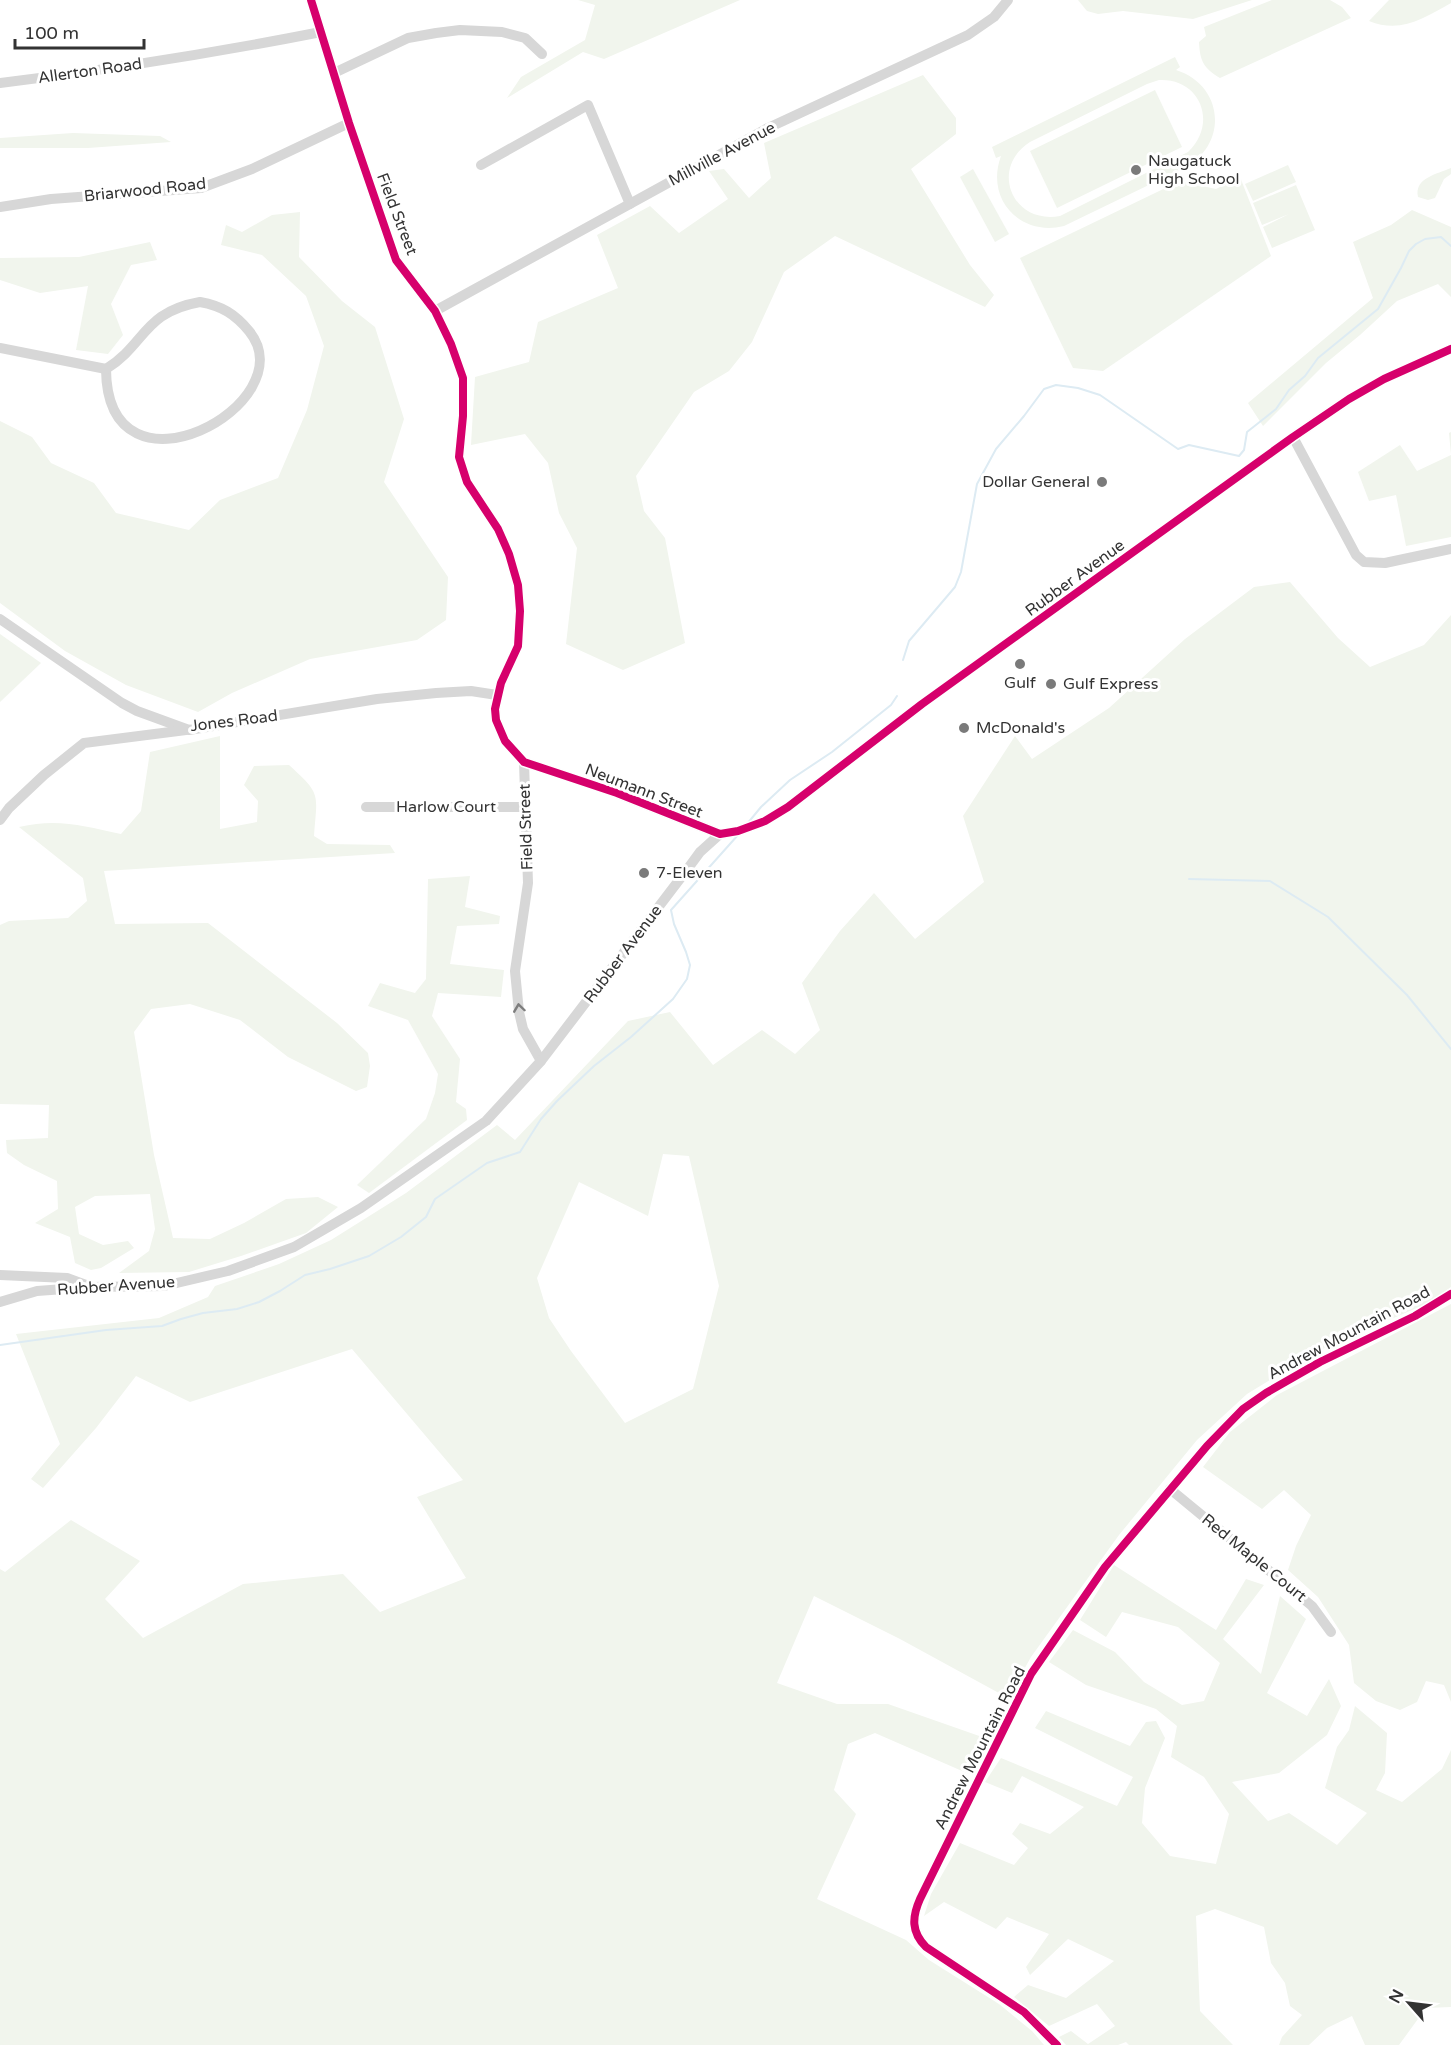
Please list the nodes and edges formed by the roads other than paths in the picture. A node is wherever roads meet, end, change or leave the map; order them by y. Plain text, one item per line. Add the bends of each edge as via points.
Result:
1 (311, 0) edge
2 (1008, 0) edge
3 (321, 32) junction
4 (542, 54) dead end
5 (334, 73) junction
6 (0, 83) edge
7 (349, 123) junction
8 (481, 165) dead end
9 (630, 204) junction
10 (0, 207) edge
11 (435, 311) junction
12 (0, 348) edge
13 (1451, 349) edge
14 (106, 369) junction
15 (1293, 437) junction
16 (1451, 549) edge
17 (0, 619) edge
18 (497, 695) junction
19 (189, 729) junction
20 (524, 762) junction
21 (366, 807) dead end
22 (526, 807) junction
23 (0, 820) edge
24 (723, 834) junction
25 (542, 1061) junction
26 (0, 1275) edge
27 (92, 1287) junction
28 (1451, 1294) edge
29 (0, 1302) edge
30 (1170, 1489) junction
31 (1331, 1632) dead end
32 (1057, 2045) edge

1 - 3 street, Field Street
2 - 9 street, Millville Avenue via 994,17 968,35 768,128
3 - 5 street, Field Street
3 - 6 street, Allerton Road via 225,51
4 - 5 street via 525,38 502,32 452,31 408,39
5 - 7 street, Field Street
7 - 10 street, Briarwood Road via 252,169 201,188 51,199
7 - 11 street, Field Street via 396,260
8 - 9 street via 588,105
9 - 11 street, Millville Avenue
11 - 18 street, Field Street via 463,378 459,457 467,482 498,529 518,585 518,646
12 - 14 street
13 - 15 street, Rubber Avenue via 1348,399
14 - 14 street via 150,324 182,305 215,305 230,312 255,338 258,349 257,378 234,411 192,434 172,440 137,434 122,423 106,389
15 - 16 street via 1356,555 1364,562 1385,563
15 - 24 street, Rubber Avenue via 922,704 788,807 751,826
17 - 19 street, Jones Road via 122,703
18 - 19 street, Jones Road via 471,690 377,699
18 - 20 street, Field Street via 495,709 500,730
19 - 23 street via 84,743 44,775
20 - 22 street, Field Street
20 - 24 street, Neumann Street
21 - 22 street, Harlow Court
25 -> 22 street, Field Street via 523,1029 515,971 528,883
24 - 25 street, Rubber Avenue via 694,859
25 - 27 street, Rubber Avenue via 486,1121 361,1208 294,1247 228,1271 164,1286
26 - 27 street via 67,1278
27 - 29 street, Rubber Avenue via 36,1291
28 - 30 street, Andrew Mountain Road via 1252,1401 1218,1433
30 - 31 street, Red Maple Court via 1312,1606
30 - 32 street, Andrew Mountain Road via 1105,1567 1031,1674 914,1917 917,1935 926,1947 1024,2012

